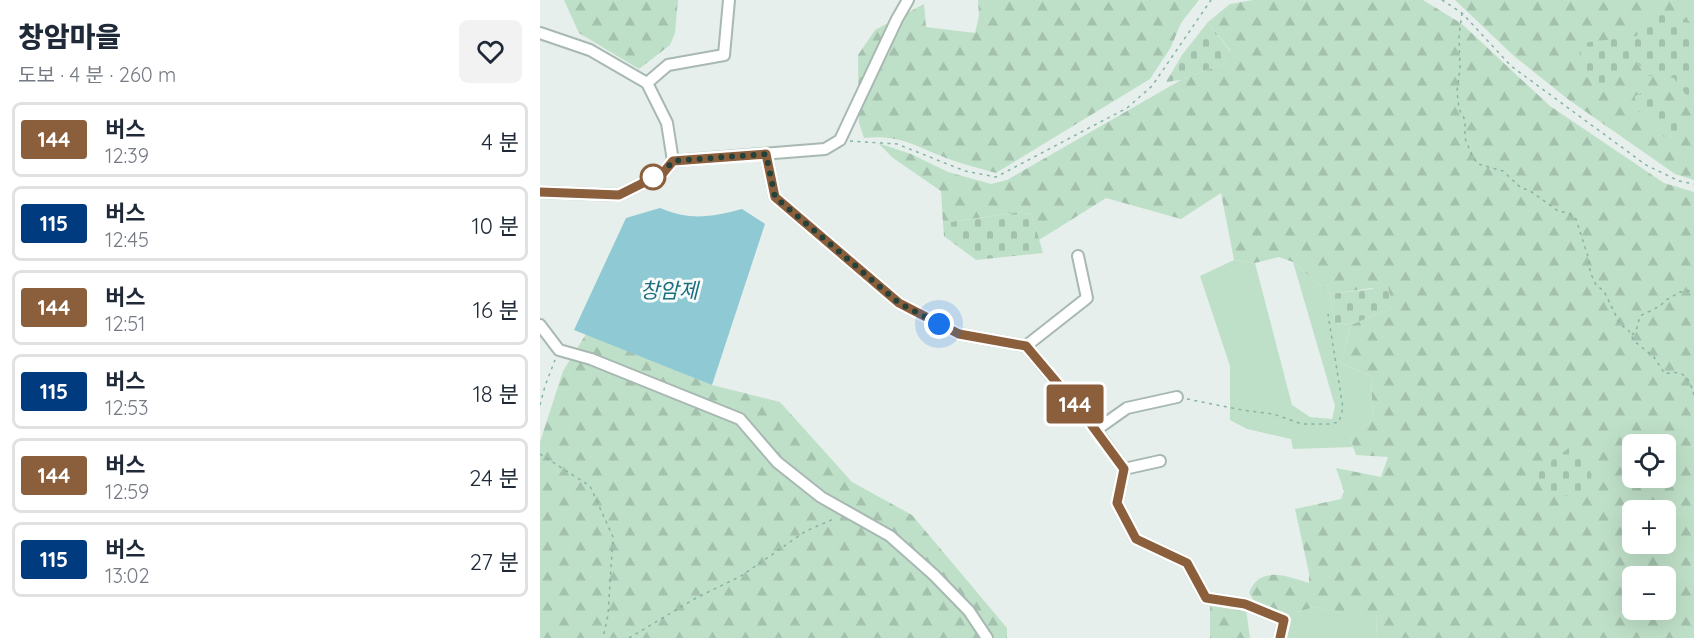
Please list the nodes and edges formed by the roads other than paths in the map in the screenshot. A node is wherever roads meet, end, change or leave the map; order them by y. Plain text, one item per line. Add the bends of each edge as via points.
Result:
1 (729, 0) edge
2 (908, 0) edge
3 (540, 33) edge
4 (647, 83) junction
5 (766, 154) junction
6 (673, 161) junction
7 (540, 192) edge
8 (1078, 256) dead end
9 (540, 326) edge
10 (1026, 346) junction
11 (1177, 397) road end
12 (1096, 430) junction
13 (1160, 460) dead end
14 (1124, 469) junction
15 (987, 638) edge
16 (1280, 638) edge

1 - 4 street via 724,54 668,65
2 - 5 street via 840,140 825,149
3 - 4 street via 590,50
4 - 6 street via 667,123
5 - 6 street
5 - 10 street via 775,197 899,303 959,334
6 - 7 street via 663,173 619,195
8 - 10 street via 1087,298
9 - 15 street via 559,350 740,419 777,462 821,497 890,536 934,575 969,611
10 - 12 street
11 - 12 street via 1127,408
12 - 14 street
13 - 14 street
14 - 16 street via 1117,503 1136,539 1187,563 1206,598 1245,604 1284,620

